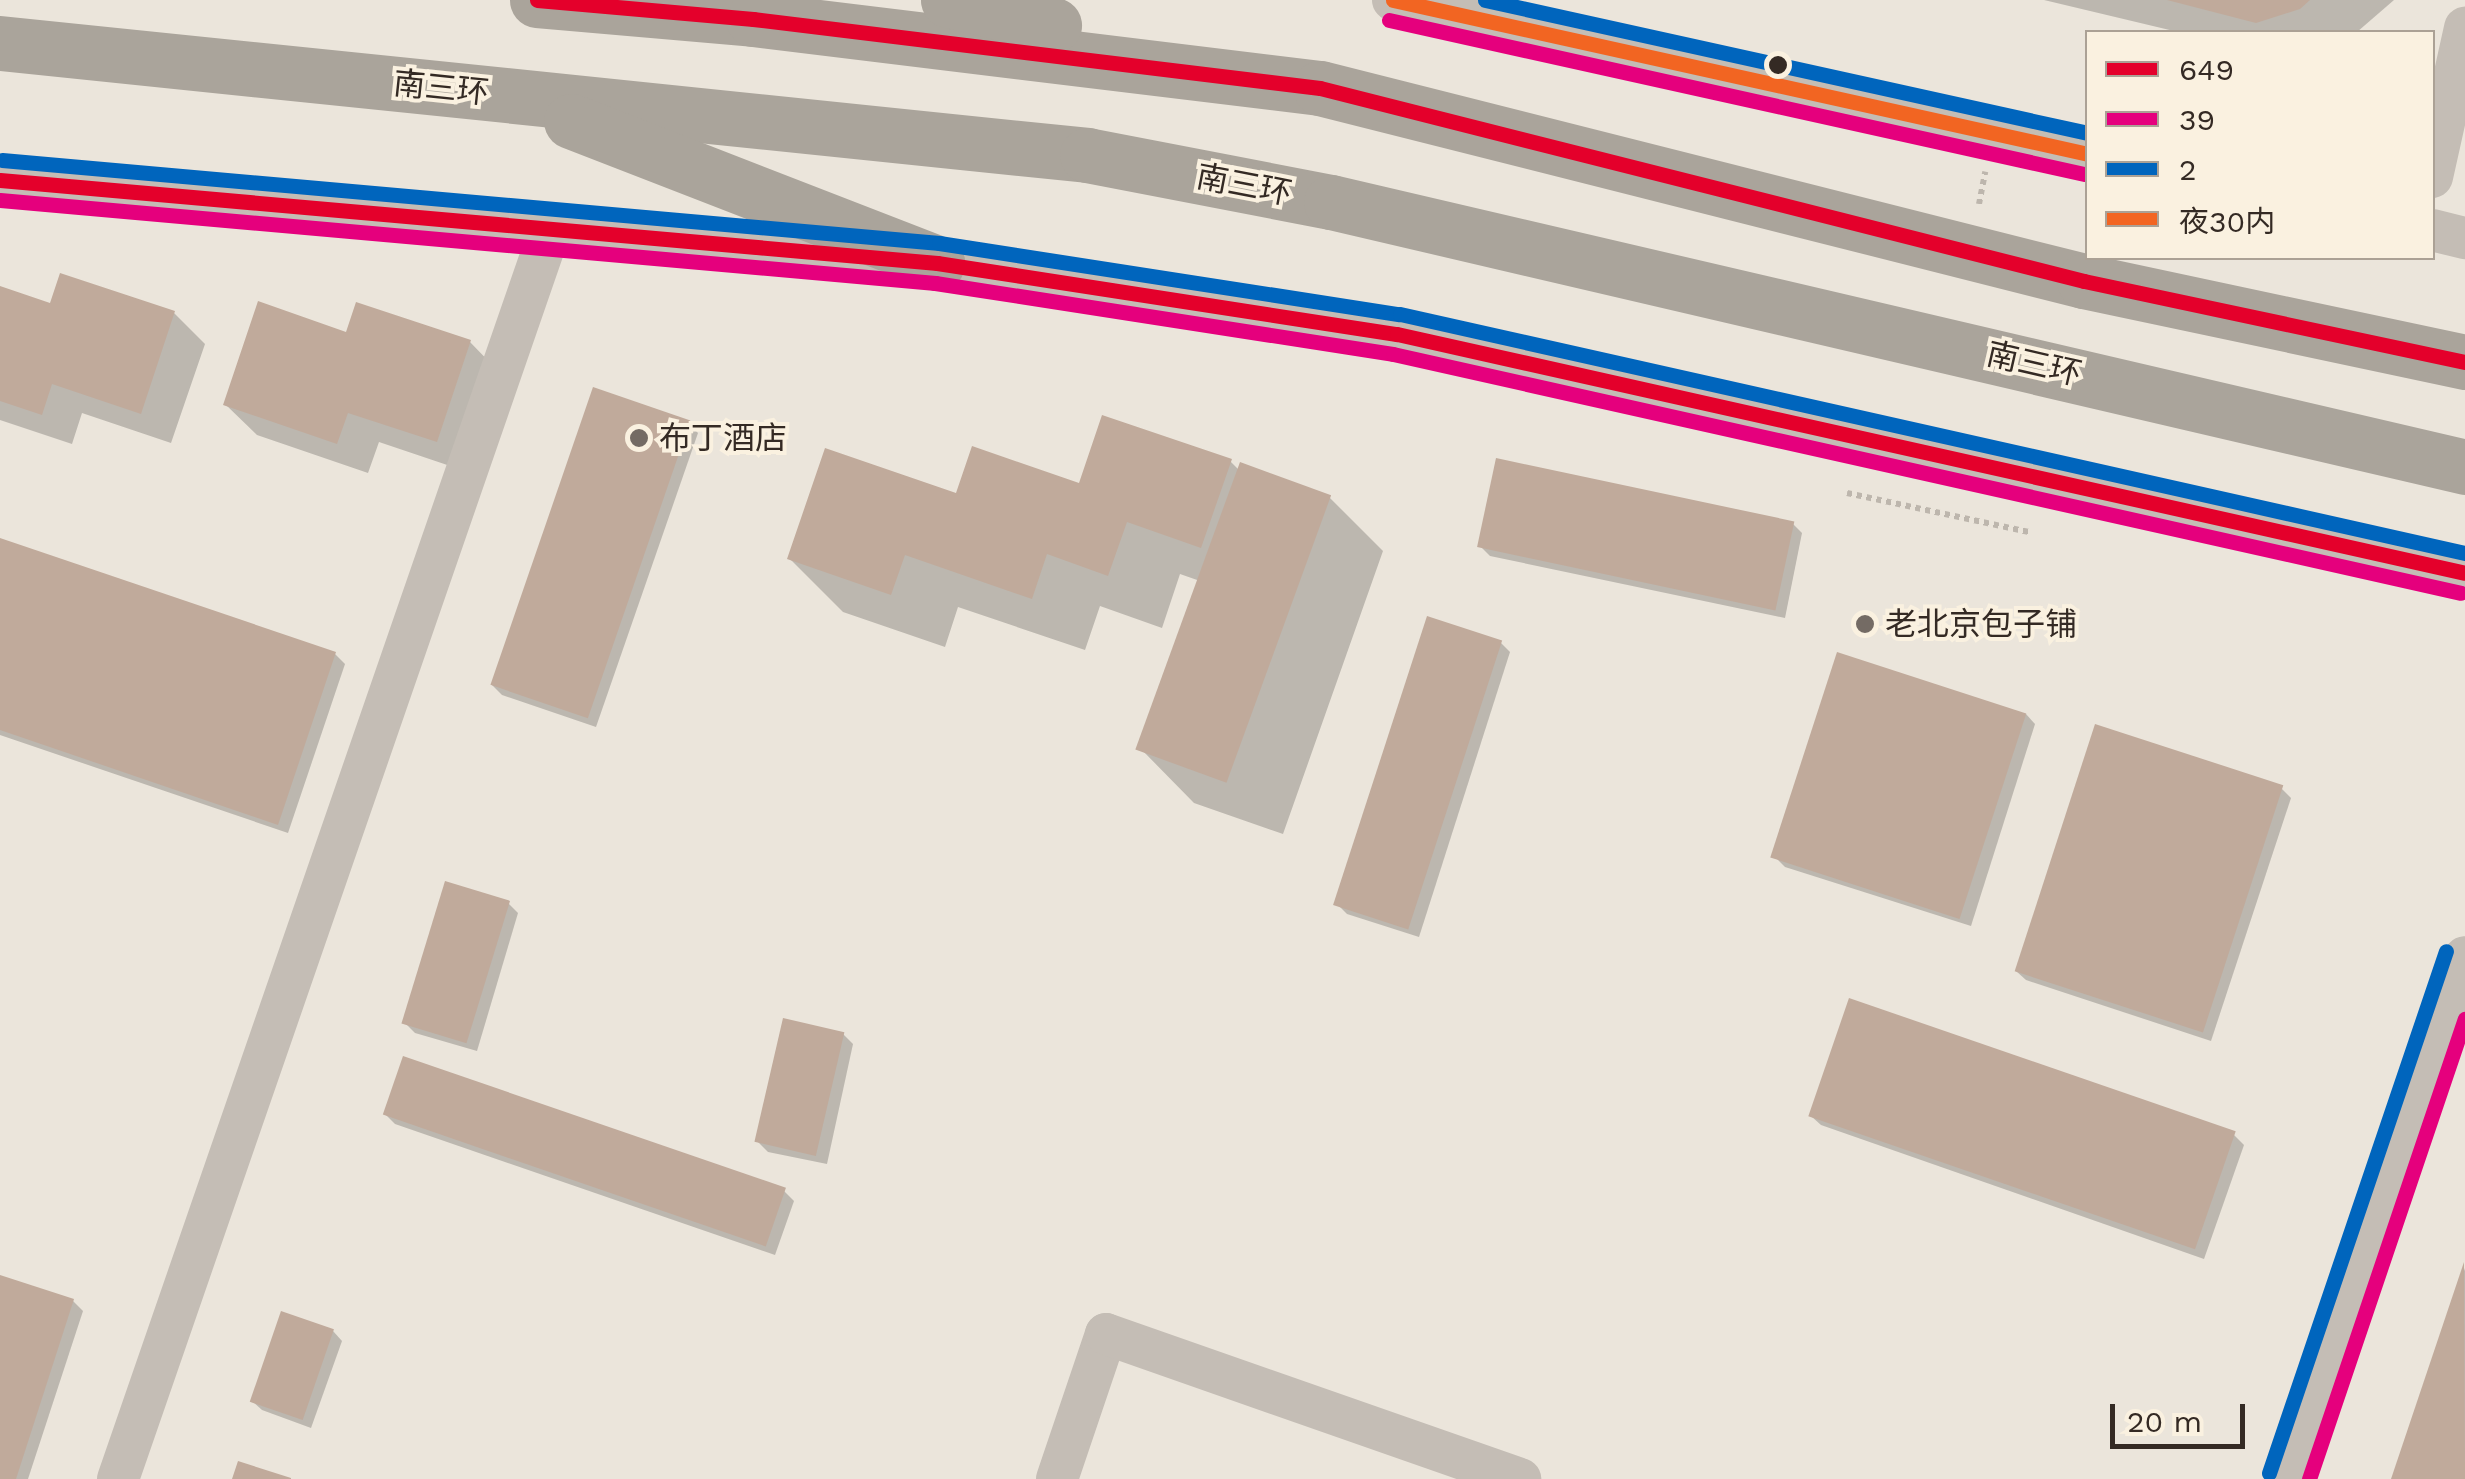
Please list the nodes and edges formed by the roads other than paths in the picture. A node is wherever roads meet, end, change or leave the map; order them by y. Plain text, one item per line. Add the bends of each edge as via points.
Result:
1 (537, 0) edge
2 (948, 0) edge
3 (1393, 0) edge
4 (2465, 28) edge
5 (0, 44) edge
6 (78, 49) junction
7 (0, 52) edge
8 (1320, 88) junction
9 (503, 94) junction
10 (2085, 153) edge
11 (2435, 164) edge
12 (0, 180) edge
13 (551, 228) junction
14 (2435, 231) edge
15 (2465, 238) edge
16 (937, 263) junction
17 (2465, 362) edge
18 (2465, 467) edge
19 (2465, 573) edge
20 (2465, 957) edge
21 (118, 1479) edge
22 (1057, 1479) edge
23 (1520, 1479) edge
24 (2288, 1479) edge

1 - 8 highway via 753,19
2 - 8 highway
3 - 10 street
4 - 11 street
5 - 6 highway, 南三环
6 - 7 street
6 - 9 highway, 南三环
8 - 17 highway via 2084,281
9 - 16 highway
9 - 18 highway, 南三环 via 1087,155 1331,202
12 - 13 street
13 - 16 street
13 - 21 street
14 - 15 street
16 - 19 street via 1397,334
20 - 24 street
22 - 23 street via 1106,1334

